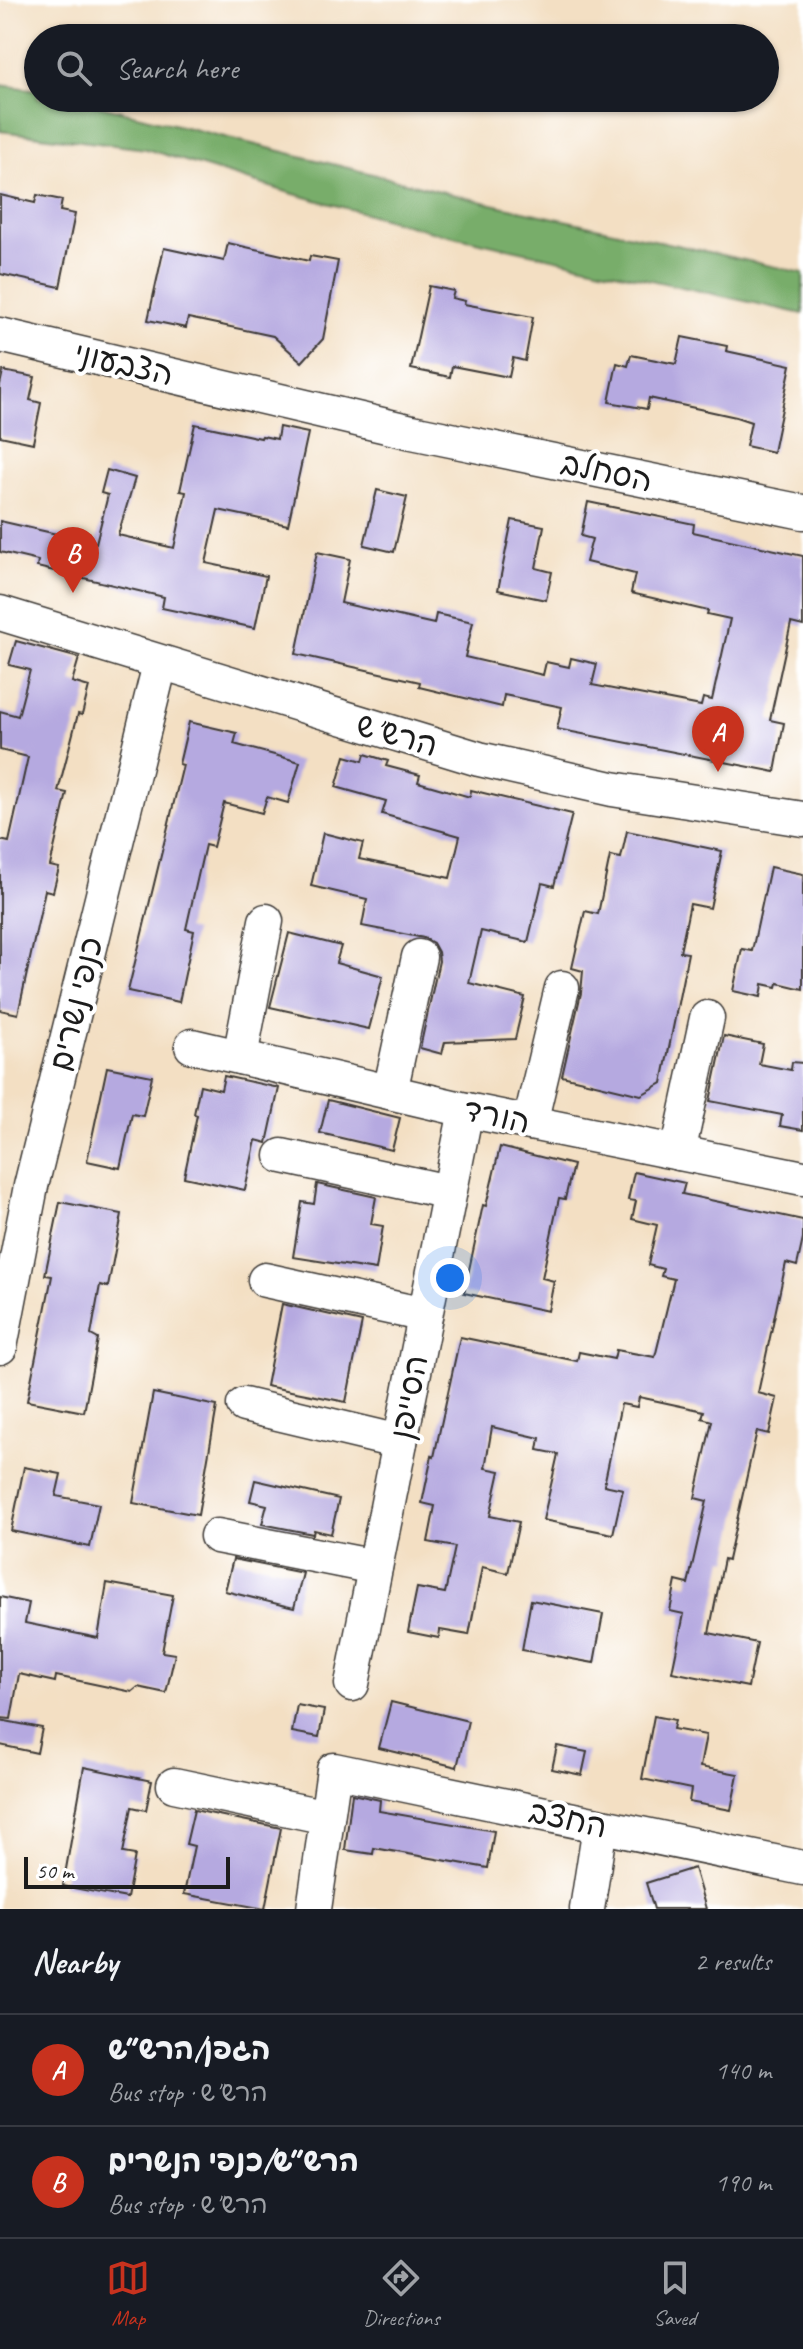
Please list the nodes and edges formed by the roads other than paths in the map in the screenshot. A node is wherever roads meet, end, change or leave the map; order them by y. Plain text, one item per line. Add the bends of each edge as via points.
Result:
1 (0, 335) edge
2 (412, 432) joint
3 (803, 512) edge
4 (0, 613) edge
5 (160, 664) junction
6 (803, 819) edge
7 (266, 921) dead end
8 (419, 957) dead end
9 (562, 988) dead end
10 (707, 1018) dead end
11 (192, 1046) dead end
12 (240, 1057) junction
13 (390, 1092) junction
14 (466, 1110) junction
15 (530, 1123) junction
16 (678, 1153) junction
17 (282, 1156) dead end
18 (803, 1178) edge
19 (449, 1192) junction
20 (265, 1280) dead end
21 (425, 1315) junction
22 (0, 1347) edge
23 (244, 1405) dead end
24 (400, 1442) junction
25 (217, 1536) dead end
26 (375, 1567) junction
27 (352, 1684) dead end
28 (174, 1785) dead end
29 (327, 1817) junction
30 (600, 1826) junction
31 (803, 1868) edge
32 (314, 1909) edge
33 (587, 1909) edge

1 - 2 street, הצבעוני
2 - 3 street, הסחלב
4 - 5 street, הרש''ש
5 - 6 street, הרש''ש via 524,770
5 - 22 street, כנפי נשרים via 31,1186
7 - 12 street
8 - 13 street
9 - 15 street
10 - 16 street
11 - 12 street, הורד
12 - 13 street, הורד
13 - 14 street, הורד
14 - 15 street, הורד
14 - 19 street, הסייפן
15 - 16 street, הורד
16 - 18 street, הורד
17 - 19 street
19 - 21 street, הסייפן
20 - 21 street
21 - 24 street, הסייפן
23 - 24 street
24 - 26 street, הסייפן
25 - 26 street
26 - 27 street, הסייפן
28 - 29 street
29 - 30 street, החצב via 334,1770
29 - 32 street
30 - 31 street, החצב
30 - 33 street

